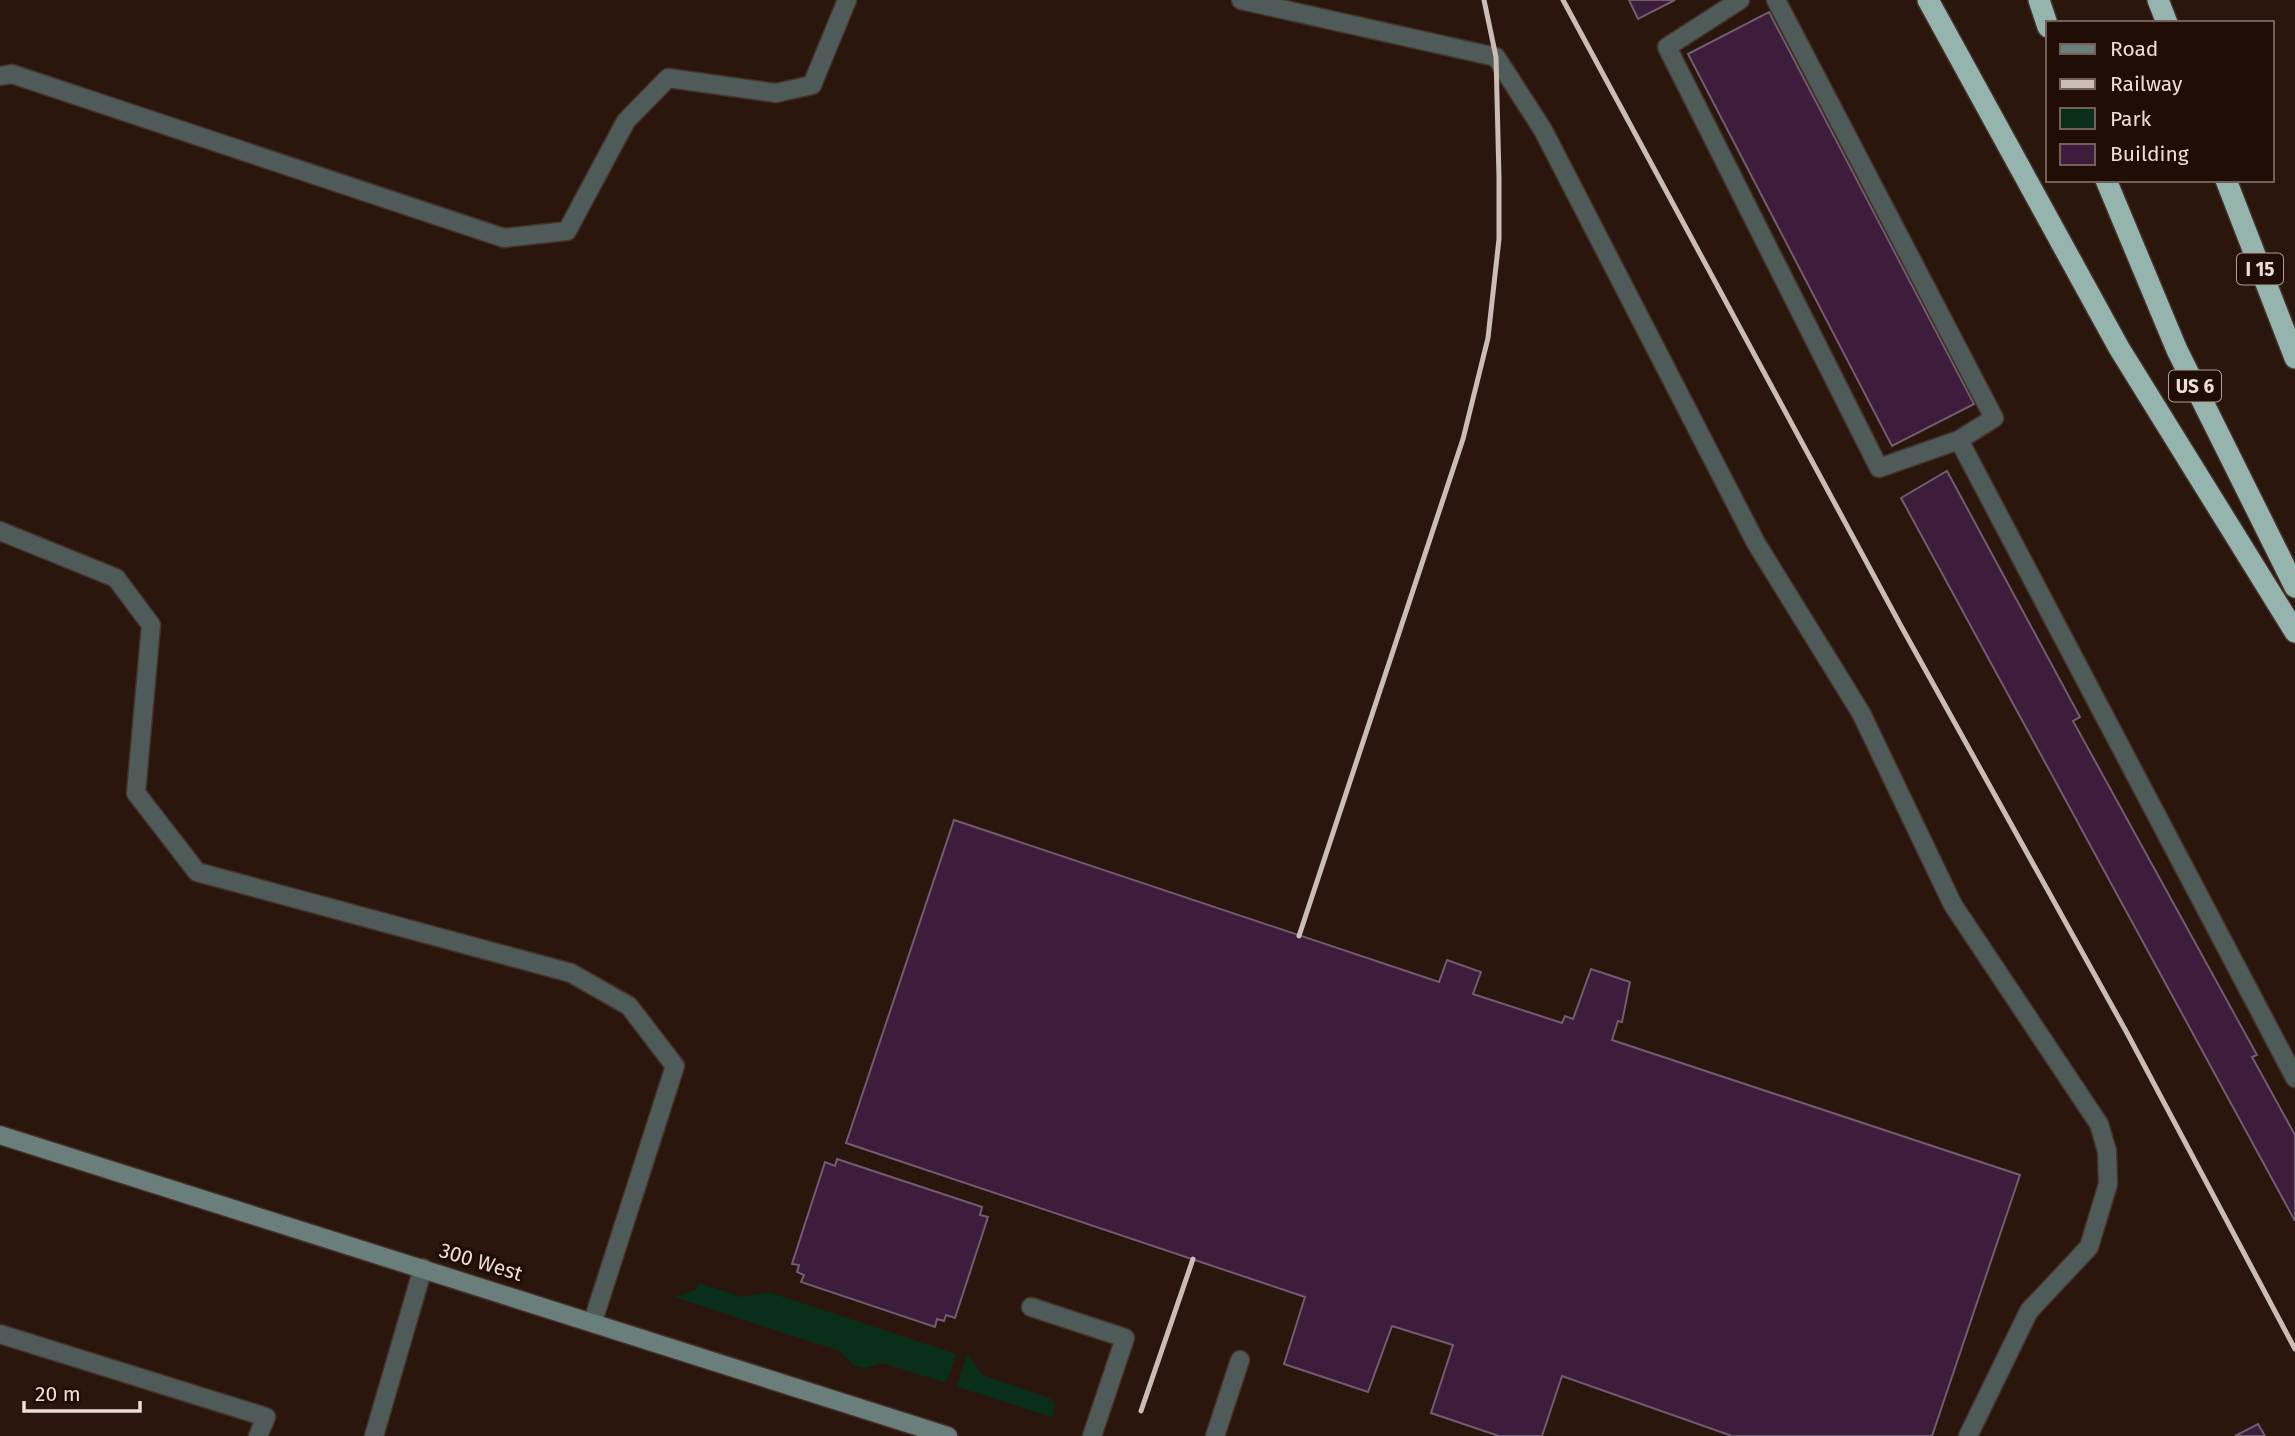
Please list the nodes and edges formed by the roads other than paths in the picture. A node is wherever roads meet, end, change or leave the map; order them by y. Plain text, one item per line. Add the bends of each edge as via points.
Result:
1 (847, 0) edge
2 (1241, 0) edge
3 (1740, 0) edge
4 (1776, 0) edge
5 (1928, 0) edge
6 (2039, 0) edge
7 (2158, 0) edge
8 (2046, 21) edge
9 (2166, 21) edge
10 (0, 76) edge
11 (2107, 182) edge
12 (2227, 182) edge
13 (2295, 358) edge
14 (1959, 440) junction
15 (0, 531) edge
16 (2295, 587) edge
17 (2295, 632) edge
18 (2295, 1078) edge
19 (0, 1135) edge
20 (423, 1268) junction
21 (1031, 1307) dead end
22 (593, 1321) junction
23 (0, 1334) edge
24 (1240, 1360) dead end
25 (258, 1436) edge
26 (374, 1436) edge
27 (948, 1436) edge
28 (1092, 1436) edge
29 (1215, 1436) edge
30 (1968, 1436) edge

1 - 10 lane via 813,85 776,93 668,78 626,121 567,232 504,238 12,74
2 - 30 lane via 1496,57 1543,130 1756,543 1861,713 1953,905 2099,1124 2107,1151 2108,1184 2089,1247 2029,1311
3 - 14 lane via 1667,47 1879,468
4 - 14 lane via 1994,418
5 - 17 highway via 2119,348
6 - 8 highway
7 - 9 highway
11 - 16 highway, US 6 via 2176,350
12 - 13 highway, I 15
14 - 18 lane
15 - 22 lane via 116,578 151,625 136,793 197,872 571,973 629,1006 675,1066
19 - 20 street, 300 West
20 - 22 street, 300 West
20 - 26 lane
21 - 28 lane via 1125,1338
22 - 27 street, 300 West
23 - 25 lane via 265,1417
24 - 29 lane

